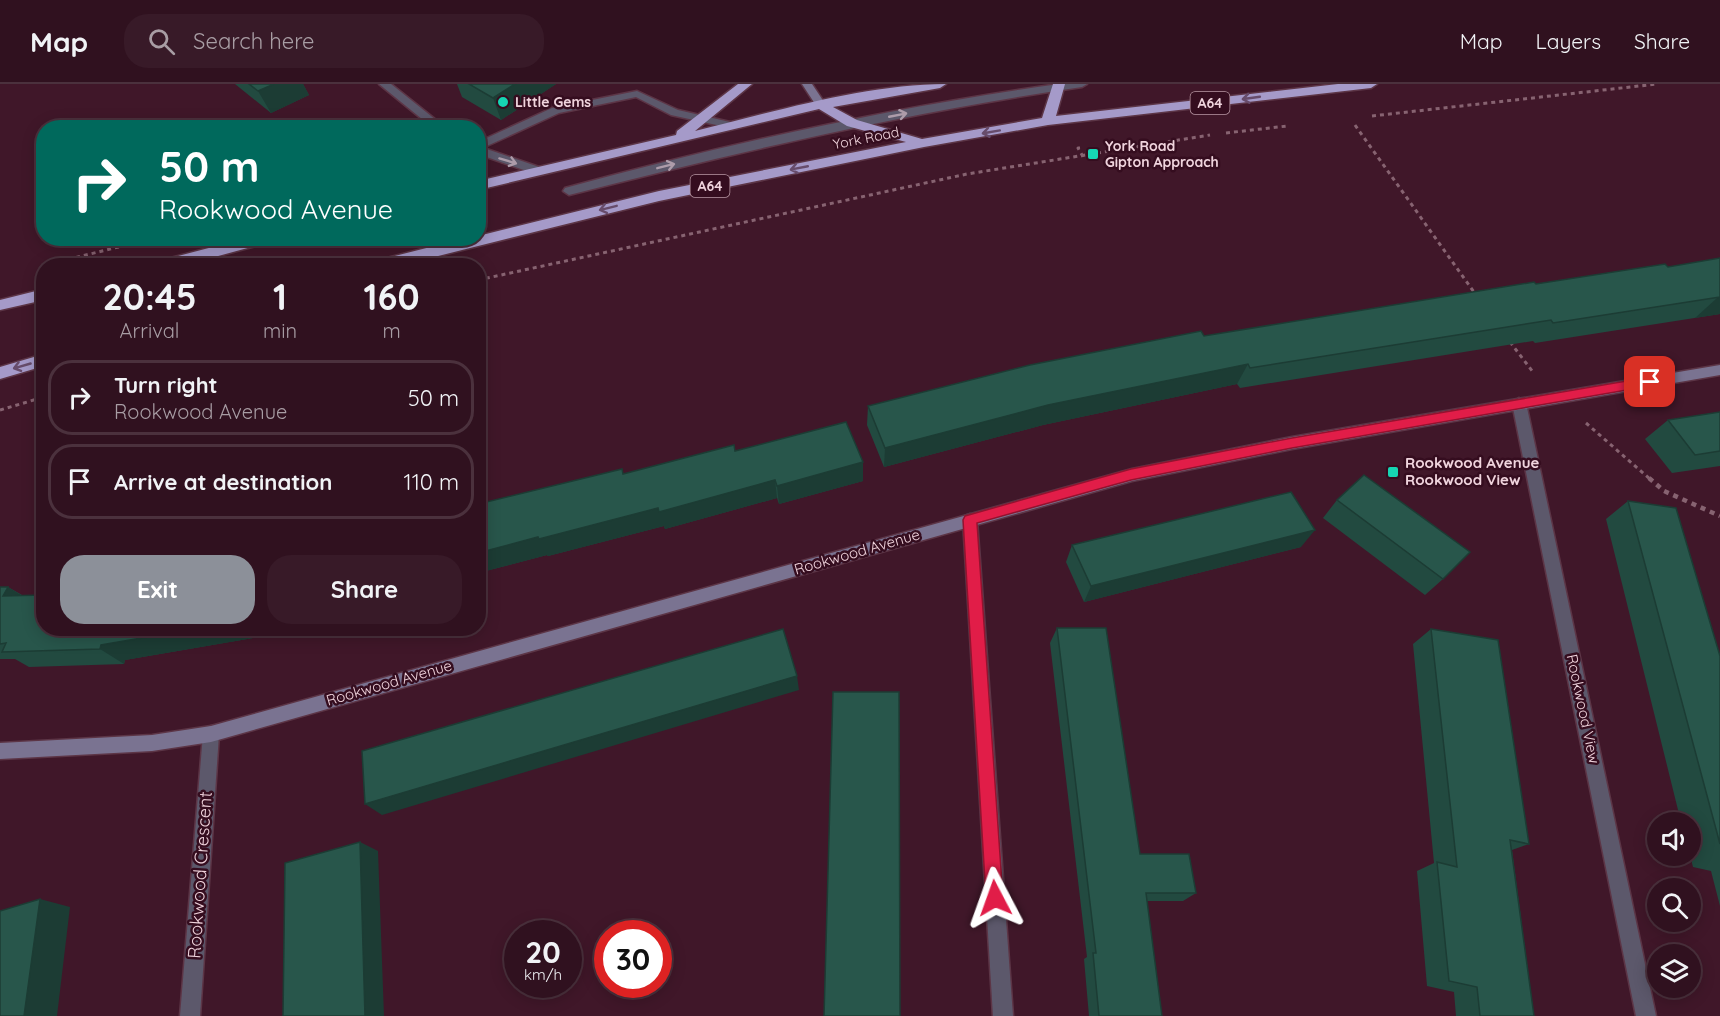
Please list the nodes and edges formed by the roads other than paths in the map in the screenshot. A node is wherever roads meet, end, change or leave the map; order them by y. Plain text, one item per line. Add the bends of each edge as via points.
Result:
1 (384, 84) edge
2 (746, 84) edge
3 (807, 84) edge
4 (940, 84) edge
5 (1082, 84) edge
6 (1371, 84) edge
7 (1059, 86) edge
8 (821, 105) junction
9 (431, 120) edge
10 (700, 120) junction
11 (1048, 122) junction
12 (852, 123) junction
13 (730, 125) junction
14 (675, 139) junction
15 (924, 143) junction
16 (486, 144) edge
17 (486, 152) edge
18 (538, 171) junction
19 (486, 184) edge
20 (569, 191) dead end
21 (486, 239) edge
22 (238, 246) edge
23 (456, 246) edge
24 (190, 258) edge
25 (407, 258) edge
26 (36, 296) edge
27 (0, 305) edge
28 (36, 362) edge
29 (1720, 370) edge
30 (0, 373) edge
31 (1519, 403) junction
32 (970, 520) junction
33 (211, 734) junction
34 (0, 751) edge
35 (190, 1016) edge
36 (1002, 1016) edge
37 (1646, 1016) edge

1 - 9 street
2 - 10 highway
3 - 8 street
4 - 8 highway
5 - 7 street
6 -> 11 highway, York Road / A64
7 - 11 highway
12 -> 7 street
8 - 12 highway
8 - 13 highway
10 - 13 street
10 - 14 highway
10 - 16 street via 637,94 556,110
11 -> 15 highway, York Road / A64
12 - 15 highway
20 -> 12 street
13 - 14 highway
14 - 18 highway
15 -> 21 highway, York Road / A64 via 659,196
17 -> 18 street
18 - 19 highway
22 - 24 highway
23 -> 25 highway, York Road / A64
26 - 27 highway
28 -> 30 highway
29 - 31 street, Rookwood Avenue
31 - 32 street, Rookwood Avenue via 1131,475
31 - 37 street, Rookwood View
32 - 33 street, Rookwood Avenue
32 - 36 street
33 - 34 street, Rookwood Avenue via 152,743
33 - 35 street, Rookwood Crescent

